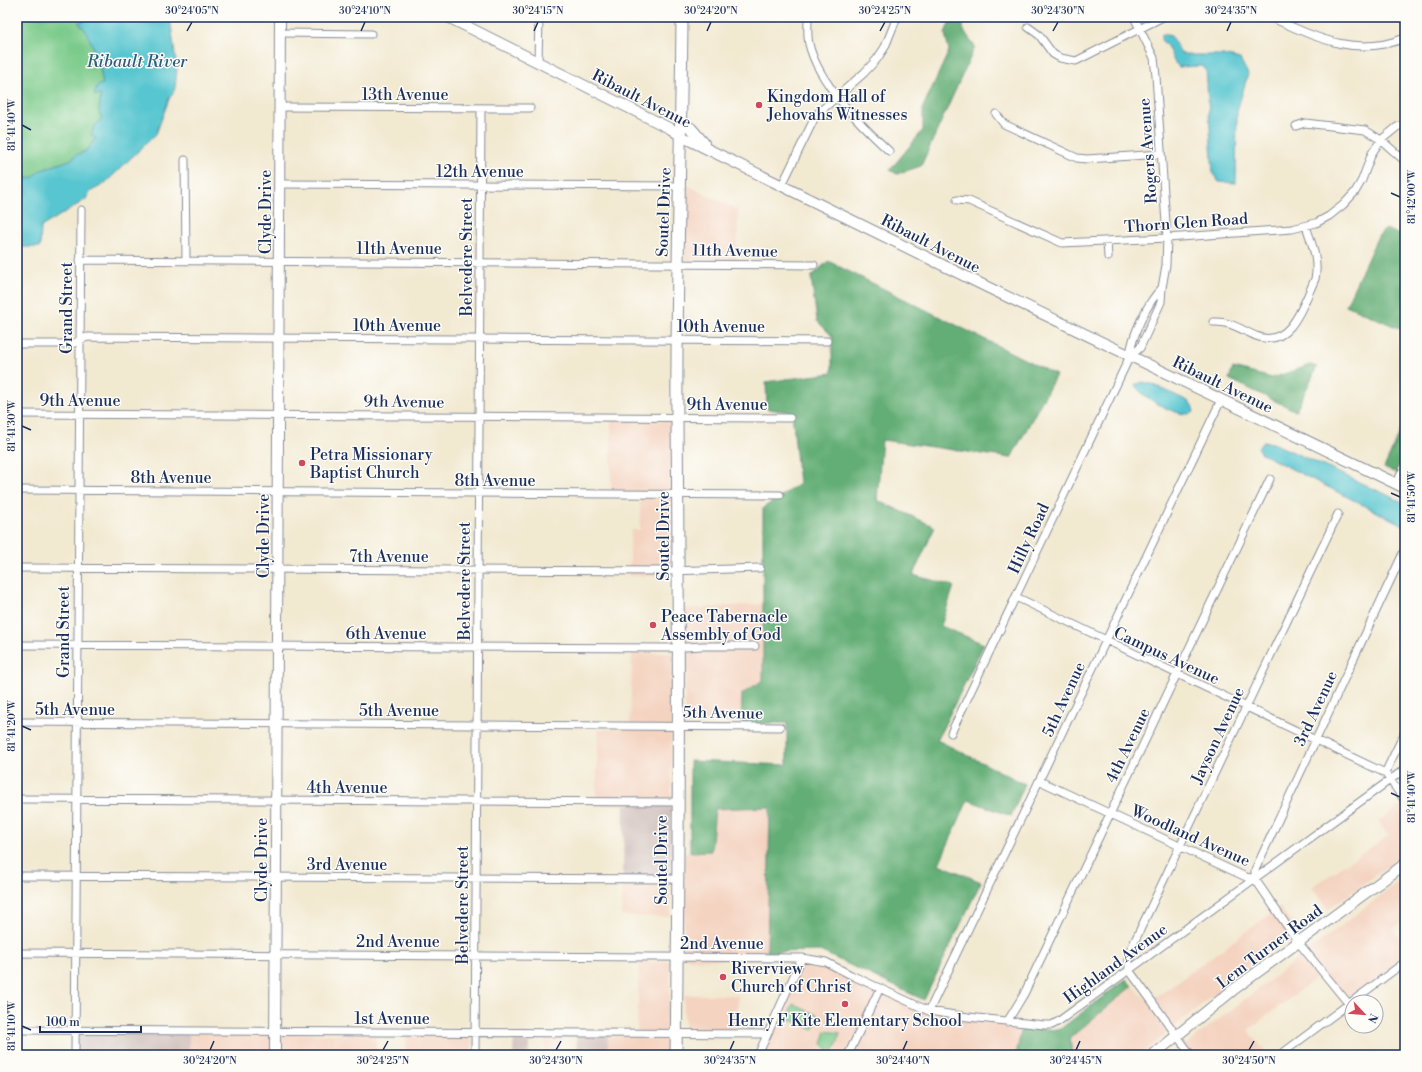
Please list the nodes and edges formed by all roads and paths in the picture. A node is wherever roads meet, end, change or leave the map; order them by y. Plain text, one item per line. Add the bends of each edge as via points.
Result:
1 (280, 17) edge
2 (448, 17) edge
3 (539, 17) edge
4 (682, 17) edge
5 (808, 17) edge
6 (897, 17) edge
7 (1134, 17) edge
8 (1163, 17) edge
9 (1270, 17) edge
10 (1028, 28) dead end
11 (1140, 28) junction
12 (280, 33) junction
13 (370, 34) dead end
14 (1405, 38) edge
15 (538, 62) junction
16 (838, 95) junction
17 (280, 108) junction
18 (481, 108) junction
19 (530, 108) dead end
20 (996, 114) dead end
21 (681, 123) junction
22 (1405, 124) edge
23 (1296, 126) dead end
24 (681, 136) junction
25 (1381, 140) junction
26 (708, 148) junction
27 (889, 151) dead end
28 (1162, 154) junction
29 (185, 160) dead end
30 (1405, 161) edge
31 (280, 184) junction
32 (480, 185) junction
33 (782, 185) junction
34 (681, 186) junction
35 (957, 200) dead end
36 (81, 210) dead end
37 (1306, 226) junction
38 (1167, 238) junction
39 (1107, 241) junction
40 (1108, 257) dead end
41 (80, 260) junction
42 (186, 260) junction
43 (280, 261) junction
44 (480, 262) junction
45 (678, 263) junction
46 (814, 265) dead end
47 (1213, 322) dead end
48 (279, 338) junction
49 (479, 340) junction
50 (678, 340) junction
51 (827, 340) dead end
52 (79, 341) junction
53 (17, 344) edge
54 (1130, 356) junction
55 (1221, 400) junction
56 (17, 414) edge
57 (79, 414) junction
58 (279, 414) junction
59 (479, 416) junction
60 (677, 418) junction
61 (790, 418) dead end
62 (1405, 466) edge
63 (1270, 479) dead end
64 (1401, 486) edge
65 (17, 490) edge
66 (78, 491) junction
67 (279, 492) junction
68 (478, 494) junction
69 (679, 494) junction
70 (780, 495) dead end
71 (1338, 514) dead end
72 (1405, 550) edge
73 (17, 568) edge
74 (78, 568) junction
75 (760, 568) dead end
76 (278, 569) junction
77 (478, 570) junction
78 (679, 570) junction
79 (1016, 598) junction
80 (1106, 641) junction
81 (17, 645) edge
82 (77, 645) junction
83 (278, 646) junction
84 (755, 646) dead end
85 (478, 647) junction
86 (678, 648) junction
87 (1176, 675) junction
88 (1246, 707) junction
89 (17, 722) edge
90 (77, 723) junction
91 (278, 724) junction
92 (477, 725) junction
93 (678, 726) junction
94 (780, 727) dead end
95 (1405, 732) edge
96 (951, 733) dead end
97 (1316, 741) junction
98 (1405, 769) edge
99 (1385, 773) junction
100 (1040, 780) junction
101 (1390, 780) junction
102 (17, 799) edge
103 (76, 799) junction
104 (277, 800) junction
105 (477, 801) junction
106 (1405, 801) edge
107 (678, 802) junction
108 (1109, 814) junction
109 (1180, 845) junction
110 (1405, 864) edge
111 (17, 876) edge
112 (76, 876) junction
113 (276, 877) junction
114 (477, 878) junction
115 (677, 879) junction
116 (1255, 879) junction
117 (1298, 942) junction
118 (17, 953) edge
119 (76, 953) junction
120 (276, 954) junction
121 (476, 955) junction
122 (677, 957) junction
123 (802, 958) junction
124 (1405, 962) edge
125 (1129, 970) junction
126 (880, 988) junction
127 (1361, 994) edge
128 (1344, 998) edge
129 (1344, 1006) edge
130 (929, 1011) junction
131 (1007, 1022) junction
132 (17, 1030) edge
133 (75, 1030) junction
134 (275, 1032) junction
135 (476, 1032) junction
136 (676, 1033) junction
137 (767, 1034) junction
138 (1177, 1036) junction
139 (75, 1055) edge
140 (275, 1055) edge
141 (475, 1055) edge
142 (676, 1055) edge
143 (758, 1055) edge
144 (848, 1055) edge
145 (1153, 1055) edge
146 (1191, 1055) edge
147 (1280, 1055) edge

1 - 12 street, Clyde Drive
2 - 15 street, Ribault Avenue
3 - 15 street
4 - 21 main road, Soutel Drive
5 - 16 street via 812,54 817,66
6 - 16 street via 885,47 877,59
7 - 11 street, Rogers Avenue
8 - 11 street
9 - 14 street via 1337,44 1378,45
10 - 11 street via 1039,35 1053,54 1068,61 1084,58
11 - 28 street, Rogers Avenue via 1155,64
12 - 13 street
12 - 17 street, Clyde Drive
15 - 24 street, Ribault Avenue
16 - 27 street
16 - 33 street via 816,115
17 - 18 street, 13th Avenue
17 - 31 street, Clyde Drive
18 - 19 street, 13th Avenue
18 - 32 street, Belvedere Street
20 - 28 street via 1004,124 1077,158
21 - 24 main road, Soutel Drive
21 - 26 street via 691,128
22 - 25 street, Thorn Glen Road
23 - 25 street via 1305,123 1358,128
24 - 26 street, Ribault Avenue
24 - 34 main road, Soutel Drive
25 - 30 street
25 - 37 street, Thorn Glen Road via 1372,153 1355,192 1329,216
26 - 33 street, Ribault Avenue
28 - 38 street, Rogers Avenue
29 - 42 street
31 - 32 street, 12th Avenue
31 - 43 street, Clyde Drive
32 - 34 street, 12th Avenue
32 - 44 street, Belvedere Street
33 - 54 street, Ribault Avenue
34 - 45 main road, Soutel Drive
35 - 39 street, Thorn Glen Road via 969,201 1062,243
36 - 41 street, Grand Street
37 - 38 street, Thorn Glen Road
37 - 47 street via 1317,270 1290,329 1273,338 1265,338 1225,322
38 - 39 street, Thorn Glen Road
38 - 54 street, Rogers Avenue via 1162,302 1140,348
39 - 40 street
41 - 42 street, 11th Avenue
41 - 52 street, Grand Street
42 - 43 street, 11th Avenue
43 - 44 street, 11th Avenue
43 - 48 street, Clyde Drive
44 - 45 street, 11th Avenue
44 - 49 street, Belvedere Street
45 - 46 street, 11th Avenue
45 - 50 main road, Soutel Drive
48 - 49 street, 10th Avenue
48 - 52 street, 10th Avenue via 87,337
48 - 58 street, Clyde Drive
49 - 50 street, 10th Avenue
49 - 59 street, Belvedere Street
50 - 51 street, 10th Avenue
50 - 60 main road, Soutel Drive
52 - 53 street, 10th Avenue via 72,344
52 - 57 street, Grand Street
54 - 55 street, Ribault Avenue
54 - 79 street, Hilly Road
55 - 64 street, Ribault Avenue
55 - 80 street, 5th Avenue
56 - 57 street, 9th Avenue
57 - 58 street, 9th Avenue
57 - 66 street, Grand Street
58 - 59 street, 9th Avenue
58 - 67 street, Clyde Drive
59 - 60 street, 9th Avenue
59 - 68 street, Belvedere Street
60 - 61 street, 9th Avenue
60 - 69 main road, Soutel Drive
62 - 64 street
63 - 87 street, 4th Avenue
65 - 66 street, 8th Avenue
66 - 67 street, 8th Avenue
66 - 74 street, Grand Street
67 - 68 street, 8th Avenue
67 - 76 street, Clyde Drive
68 - 69 street, 8th Avenue
68 - 77 street, Belvedere Street
69 - 70 street, 8th Avenue
69 - 78 main road, Soutel Drive
71 - 88 street, Jayson Avenue
72 - 97 street, 3rd Avenue
73 - 74 street, 7th Avenue
74 - 76 street, 7th Avenue
74 - 82 street, Grand Street
75 - 78 street, 7th Avenue
76 - 77 street, 7th Avenue
76 - 83 street, Clyde Drive
77 - 78 street, 7th Avenue
77 - 85 street, Belvedere Street
78 - 86 main road, Soutel Drive
79 - 80 street, Campus Avenue
79 - 96 street, Hilly Road
80 - 87 street, Campus Avenue
80 - 100 street, 5th Avenue
81 - 82 street, 6th Avenue
82 - 83 street, 6th Avenue
82 - 90 street, Grand Street
83 - 85 street, 6th Avenue
83 - 91 street, Clyde Drive
84 - 86 street, 6th Avenue
85 - 86 street, 6th Avenue
85 - 92 street, Belvedere Street
86 - 93 main road, Soutel Drive
87 - 88 street, Campus Avenue
87 - 108 street, 4th Avenue
88 - 97 street, Campus Avenue
88 - 109 street, Jayson Avenue
89 - 90 street, 5th Avenue
90 - 91 street, 5th Avenue
90 - 103 street, Grand Street
91 - 92 street, 5th Avenue
91 - 104 street, Clyde Drive
92 - 93 street, 5th Avenue
92 - 105 street, Belvedere Street
93 - 94 street, 5th Avenue
93 - 107 main road, Soutel Drive
95 - 99 street
97 - 99 street, Campus Avenue
97 - 116 street, 3rd Avenue via 1255,870
98 - 101 street, Highland Avenue
99 - 101 street, Campus Avenue
100 - 108 street, Woodland Avenue
100 - 130 street, 5th Avenue
101 - 106 street, Campus Avenue
101 - 116 street, Highland Avenue
102 - 103 street, 4th Avenue
103 - 104 street, 4th Avenue
103 - 112 street, Grand Street
104 - 105 street, 4th Avenue
104 - 113 street, Clyde Drive
105 - 107 street, 4th Avenue
105 - 114 street, Belvedere Street
107 - 115 main road, Soutel Drive
108 - 109 street, Woodland Avenue
108 - 131 street, 4th Avenue via 1024,994
109 - 116 street, Woodland Avenue
109 - 125 street, Jayson Avenue via 1129,954
110 - 117 street, Lem Turner Road
111 - 112 street, 3rd Avenue
112 - 113 street, 3rd Avenue
112 - 119 street, Grand Street
113 - 114 street, 3rd Avenue
113 - 120 street, Clyde Drive
114 - 115 street, 3rd Avenue
114 - 121 street, Belvedere Street
115 - 122 main road, Soutel Drive
116 - 117 street, Woodland Avenue
116 - 125 street, Highland Avenue
117 - 128 street, Woodland Avenue
117 - 138 street, Lem Turner Road
118 - 119 street, 2nd Avenue
119 - 120 street, 2nd Avenue
119 - 133 street, Grand Street
120 - 121 street, 2nd Avenue
120 - 134 street, Clyde Drive
121 - 122 street, 2nd Avenue
121 - 135 street, Belvedere Street
122 - 123 street, 2nd Avenue
122 - 136 main road, Soutel Drive
123 - 126 street, Highland Avenue via 826,962
123 - 137 street
124 - 127 street
125 - 131 street, Highland Avenue via 1052,1025
125 - 138 street
126 - 130 street, Highland Avenue
126 - 144 street
129 - 147 street
130 - 131 street, Highland Avenue
132 - 133 street, 1st Avenue
133 - 134 street, 1st Avenue
133 - 139 street, Grand Street
134 - 135 street, 1st Avenue
134 - 140 street, Clyde Drive
135 - 136 street, 1st Avenue
135 - 141 street, Belvedere Street
136 - 137 street, 1st Avenue
136 - 142 main road, Soutel Drive
137 - 143 street
138 - 145 street, Lem Turner Road
138 - 146 street

